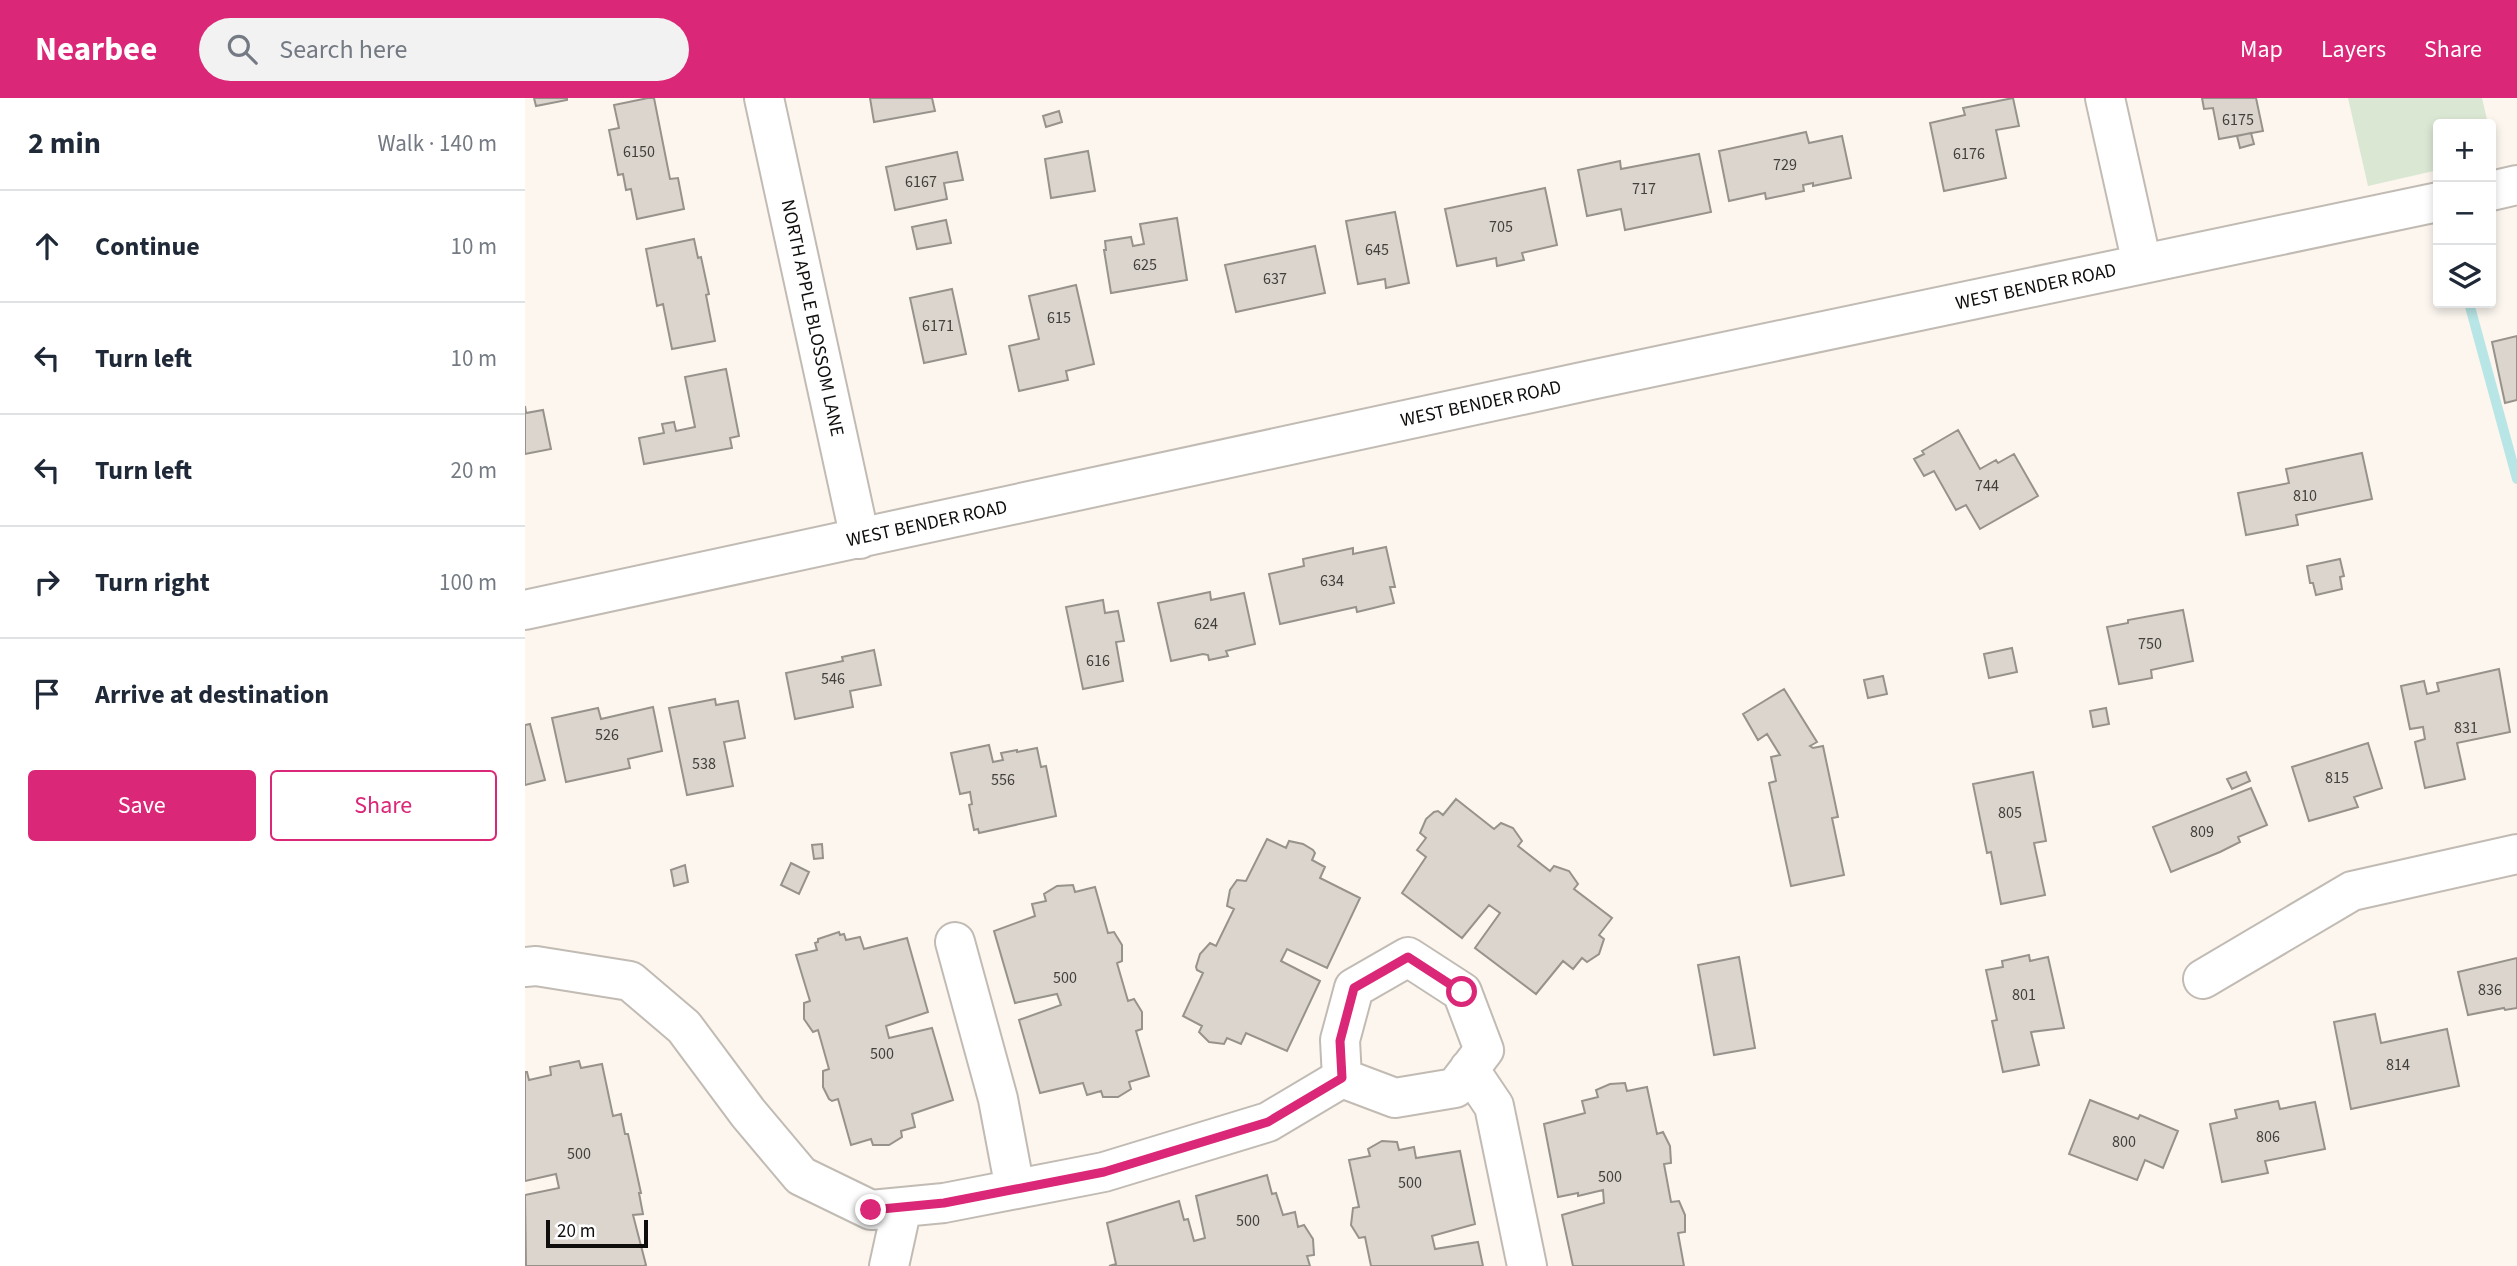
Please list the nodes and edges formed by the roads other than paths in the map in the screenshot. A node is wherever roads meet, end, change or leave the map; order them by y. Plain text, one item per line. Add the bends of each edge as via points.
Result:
1 (765, 98) edge
2 (2105, 98) edge
3 (2517, 185) edge
4 (2496, 190) edge
5 (2433, 203) edge
6 (2142, 264) junction
7 (860, 538) junction
8 (525, 610) edge
9 (2517, 854) edge
10 (955, 942) dead end
11 (525, 967) edge
12 (2203, 979) dead end
13 (1469, 1069) junction
14 (1342, 1078) junction
15 (1015, 1189) junction
16 (902, 1207) junction
17 (889, 1266) edge
18 (1527, 1266) edge

1 - 7 street, NORTH APPLE BLOSSOM LANE
2 - 6 street
3 - 4 street
5 - 6 street, WEST BENDER ROAD
6 - 7 street, WEST BENDER ROAD
7 - 8 street, WEST BENDER ROAD
9 - 12 street via 2352,891
10 - 15 street via 998,1099
11 - 16 street via 630,981 684,1027 801,1176 871,1210
13 - 14 street via 1455,1088 1395,1098
13 - 14 street via 1484,1050 1462,992 1408,957 1354,988 1340,1041
13 - 18 street via 1493,1106
14 - 15 street via 1268,1122 1104,1172
15 - 16 street
16 - 17 street

